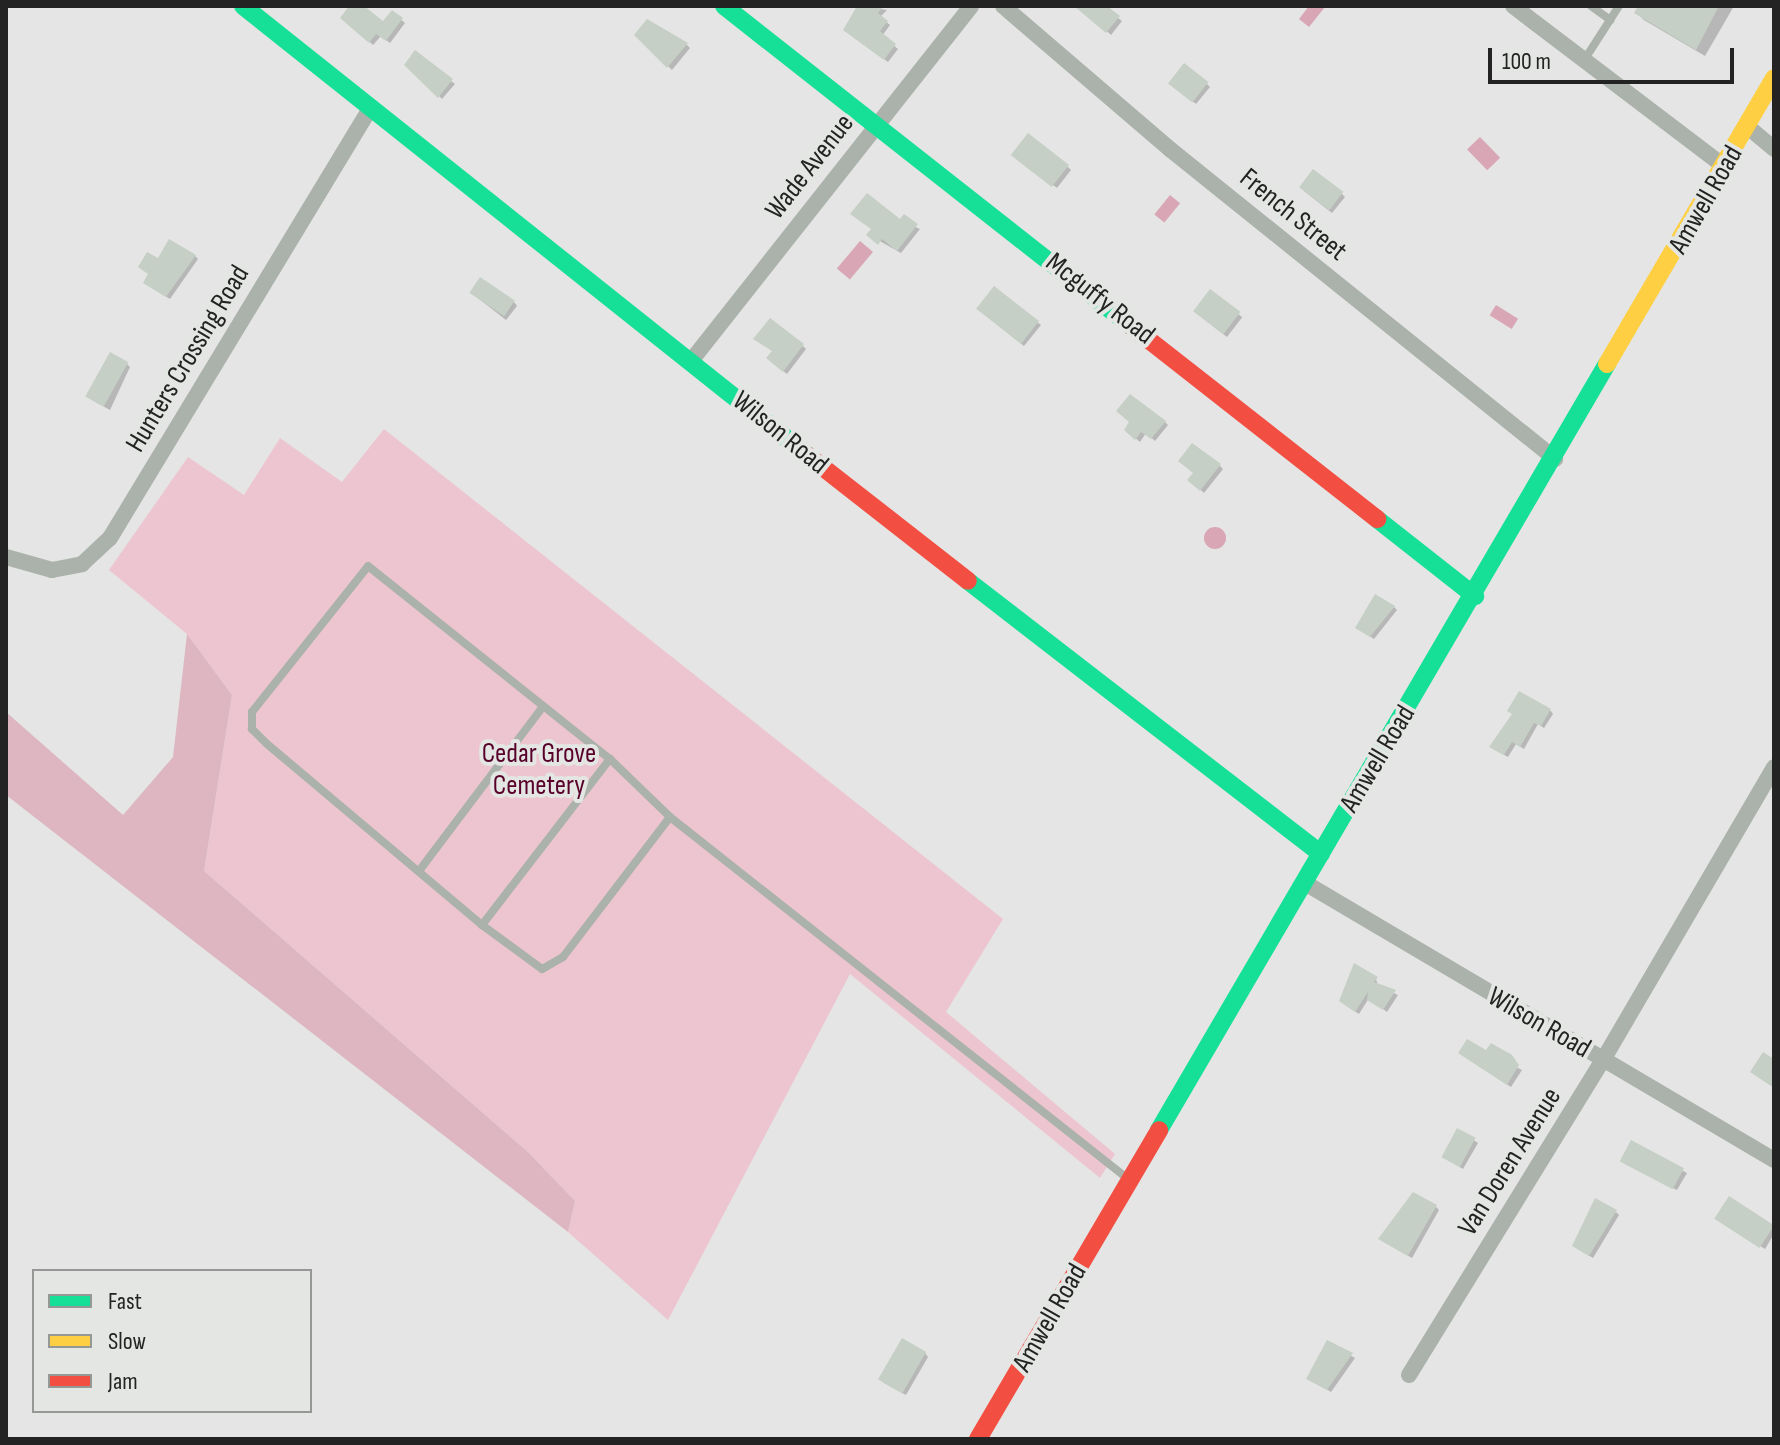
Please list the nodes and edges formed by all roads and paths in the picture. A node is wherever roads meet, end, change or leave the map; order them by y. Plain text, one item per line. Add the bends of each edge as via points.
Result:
1 (243, 6) edge
2 (724, 6) edge
3 (971, 6) edge
4 (1003, 6) edge
5 (1513, 6) edge
6 (1591, 6) edge
7 (1619, 6) edge
8 (1610, 20) junction
9 (1583, 62) junction
10 (1774, 78) edge
11 (371, 107) junction
12 (877, 123) junction
13 (1748, 127) junction
14 (1774, 149) edge
15 (1725, 167) junction
16 (691, 361) junction
17 (1555, 459) junction
18 (6, 557) edge
19 (1475, 596) junction
20 (542, 708) junction
21 (610, 759) junction
22 (1774, 767) edge
23 (670, 817) junction
24 (1321, 854) junction
25 (419, 871) junction
26 (1305, 883) junction
27 (482, 925) junction
28 (1603, 1060) junction
29 (1774, 1160) edge
30 (1130, 1181) junction
31 (1409, 1375) dead end
32 (978, 1439) edge

1 - 11 street, Wilson Road
2 - 12 street, Mcguffy Road
3 - 12 street, Wade Avenue
4 - 17 street, French Street via 1171,150
5 - 9 street
6 - 8 lane
7 - 8 lane
8 - 9 lane
9 - 15 street
10 - 13 street, Amwell Road
11 - 16 street, Wilson Road
11 - 18 street, Hunters Crossing Road via 110,538 82,564 52,570
12 - 16 street, Wade Avenue
12 - 19 street, Mcguffy Road
13 - 14 street
13 - 15 street, Amwell Road
15 - 17 street, Amwell Road
16 - 24 street, Wilson Road
17 - 19 street, Amwell Road
19 - 24 street, Amwell Road
20 - 21 lane
20 - 25 lane
20 - 25 lane via 368,566 252,712 252,729 266,743
21 - 23 lane
21 - 27 lane
22 - 28 street, Van Doren Avenue
23 - 27 lane via 563,957 542,969
23 - 30 lane
24 - 26 street, Amwell Road
25 - 27 lane
26 - 28 street, Wilson Road
26 - 30 street, Amwell Road
28 - 29 street, Wilson Road
28 - 31 street, Van Doren Avenue
30 - 32 street, Amwell Road

